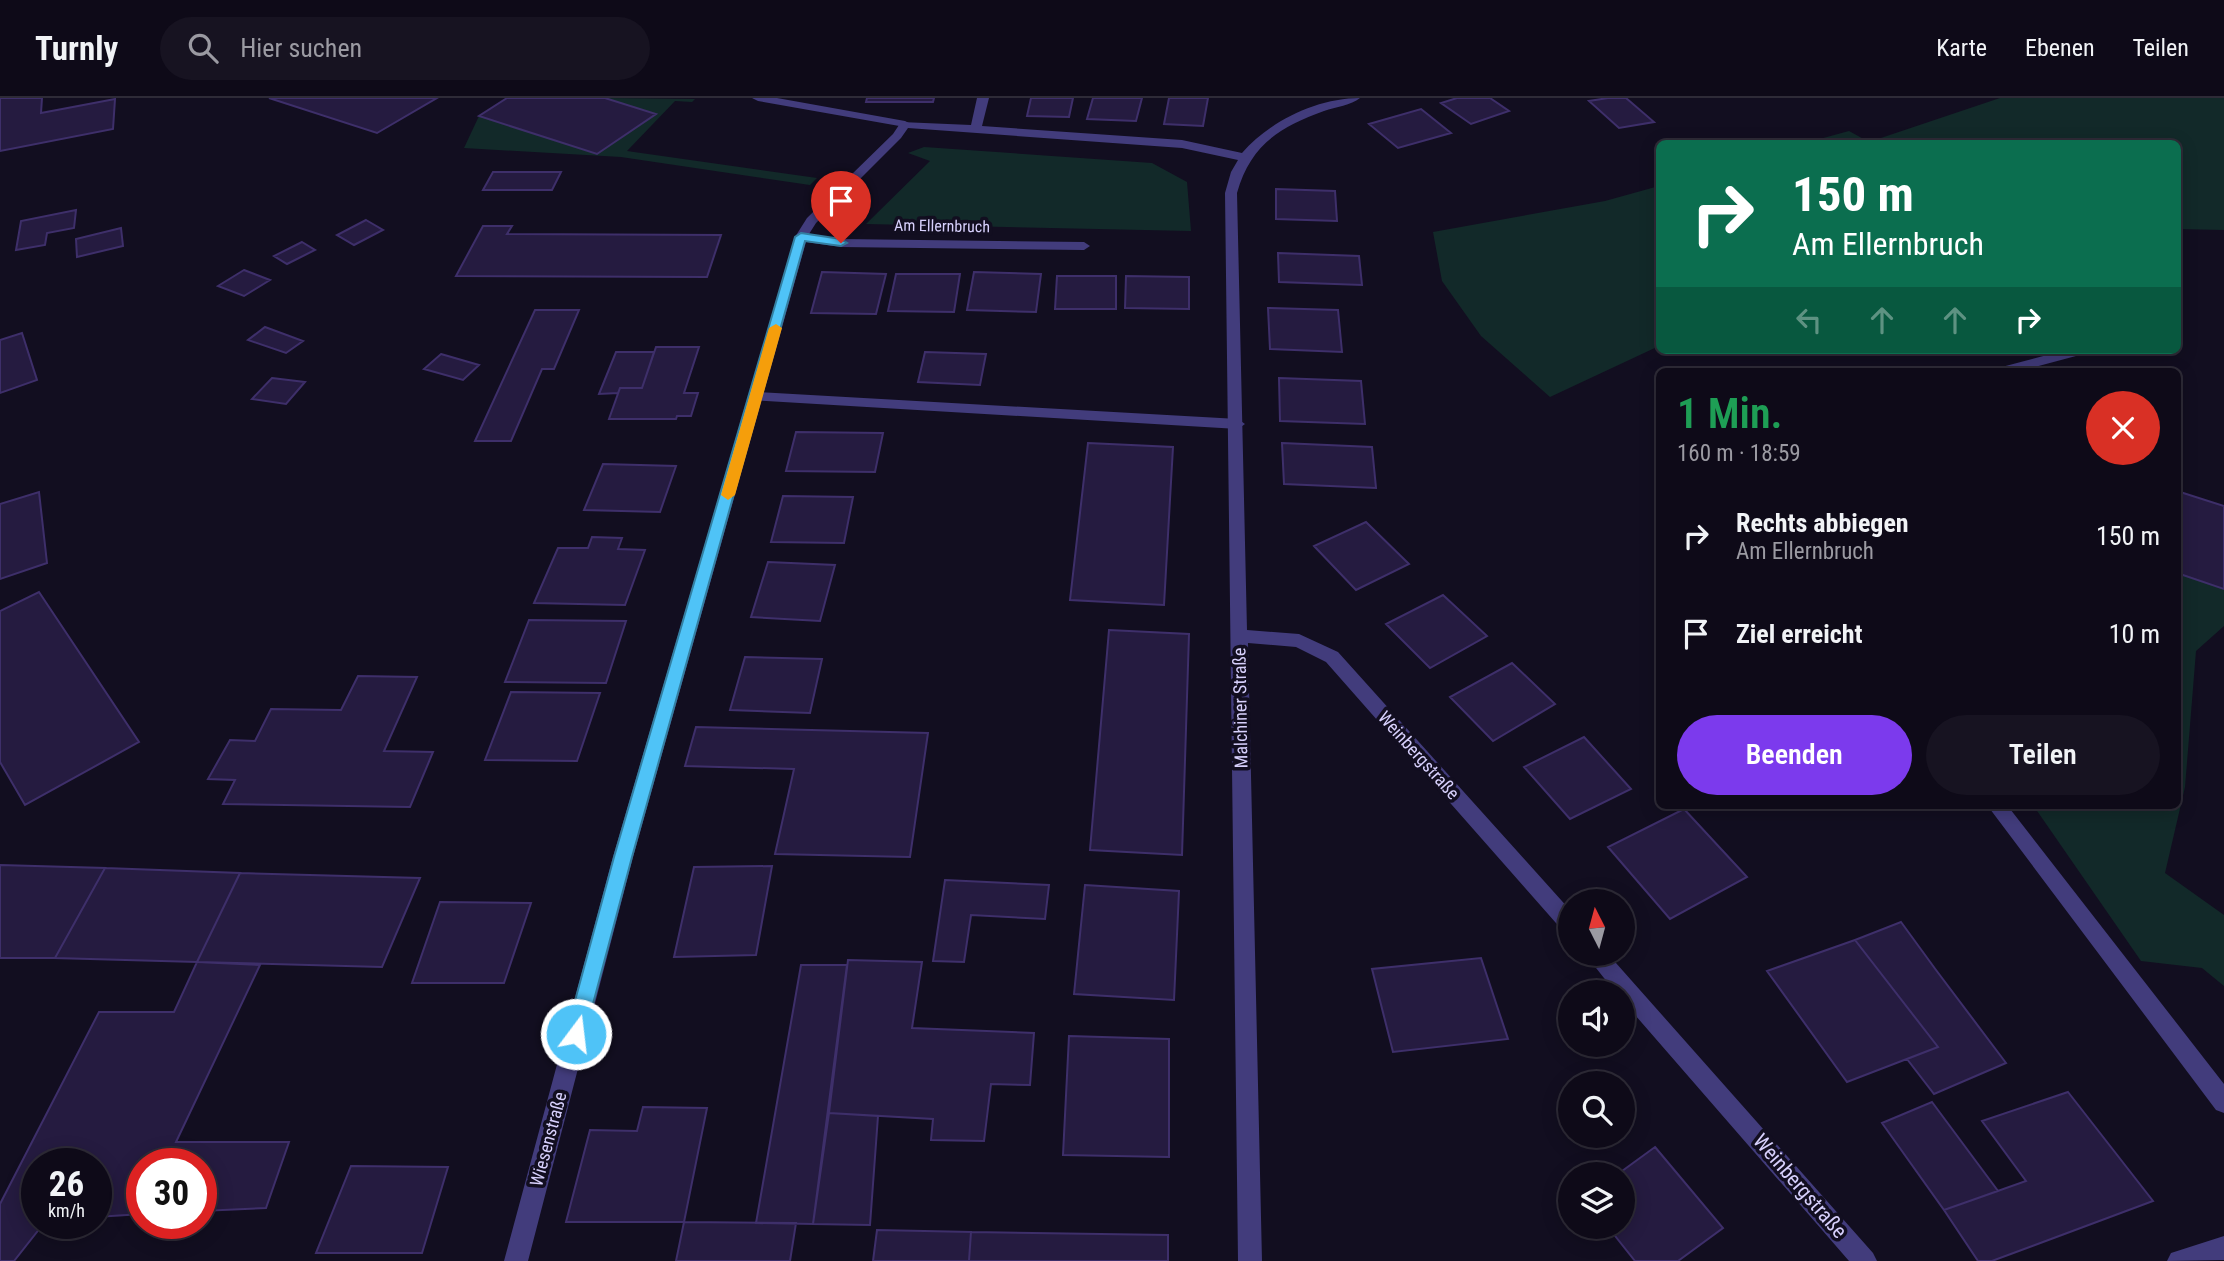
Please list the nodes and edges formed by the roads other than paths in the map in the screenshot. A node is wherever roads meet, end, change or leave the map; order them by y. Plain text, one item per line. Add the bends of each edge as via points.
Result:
1 (758, 98) edge
2 (982, 98) edge
3 (1354, 98) edge
4 (905, 124) junction
5 (975, 131) junction
6 (1243, 157) junction
7 (801, 237) junction
8 (1084, 246) dead end
9 (2067, 354) edge
10 (2014, 368) edge
11 (756, 397) junction
12 (1238, 424) junction
13 (1239, 636) junction
14 (1999, 809) edge
15 (1558, 911) edge
16 (1606, 966) edge
17 (2224, 1102) edge
18 (2224, 1248) edge
19 (516, 1261) edge
20 (1250, 1261) edge
21 (1865, 1261) edge
22 (2179, 1261) edge

1 - 4 street
2 - 5 street
3 - 6 street via 1287,123
4 - 5 street
4 - 7 street, Wiesenstraße
5 - 6 street via 1182,144
6 - 12 street, Malchiner Straße via 1231,193
7 - 8 street, Am Ellernbruch via 841,243
7 - 11 street, Wiesenstraße
9 - 10 street
11 - 12 street
11 - 19 street, Wiesenstraße via 623,857
12 - 13 street, Malchiner Straße
13 - 15 street, Weinbergstraße via 1299,641 1332,657
13 - 20 street, Malchiner Straße
14 - 17 street
16 - 21 street, Weinbergstraße
18 - 22 street

